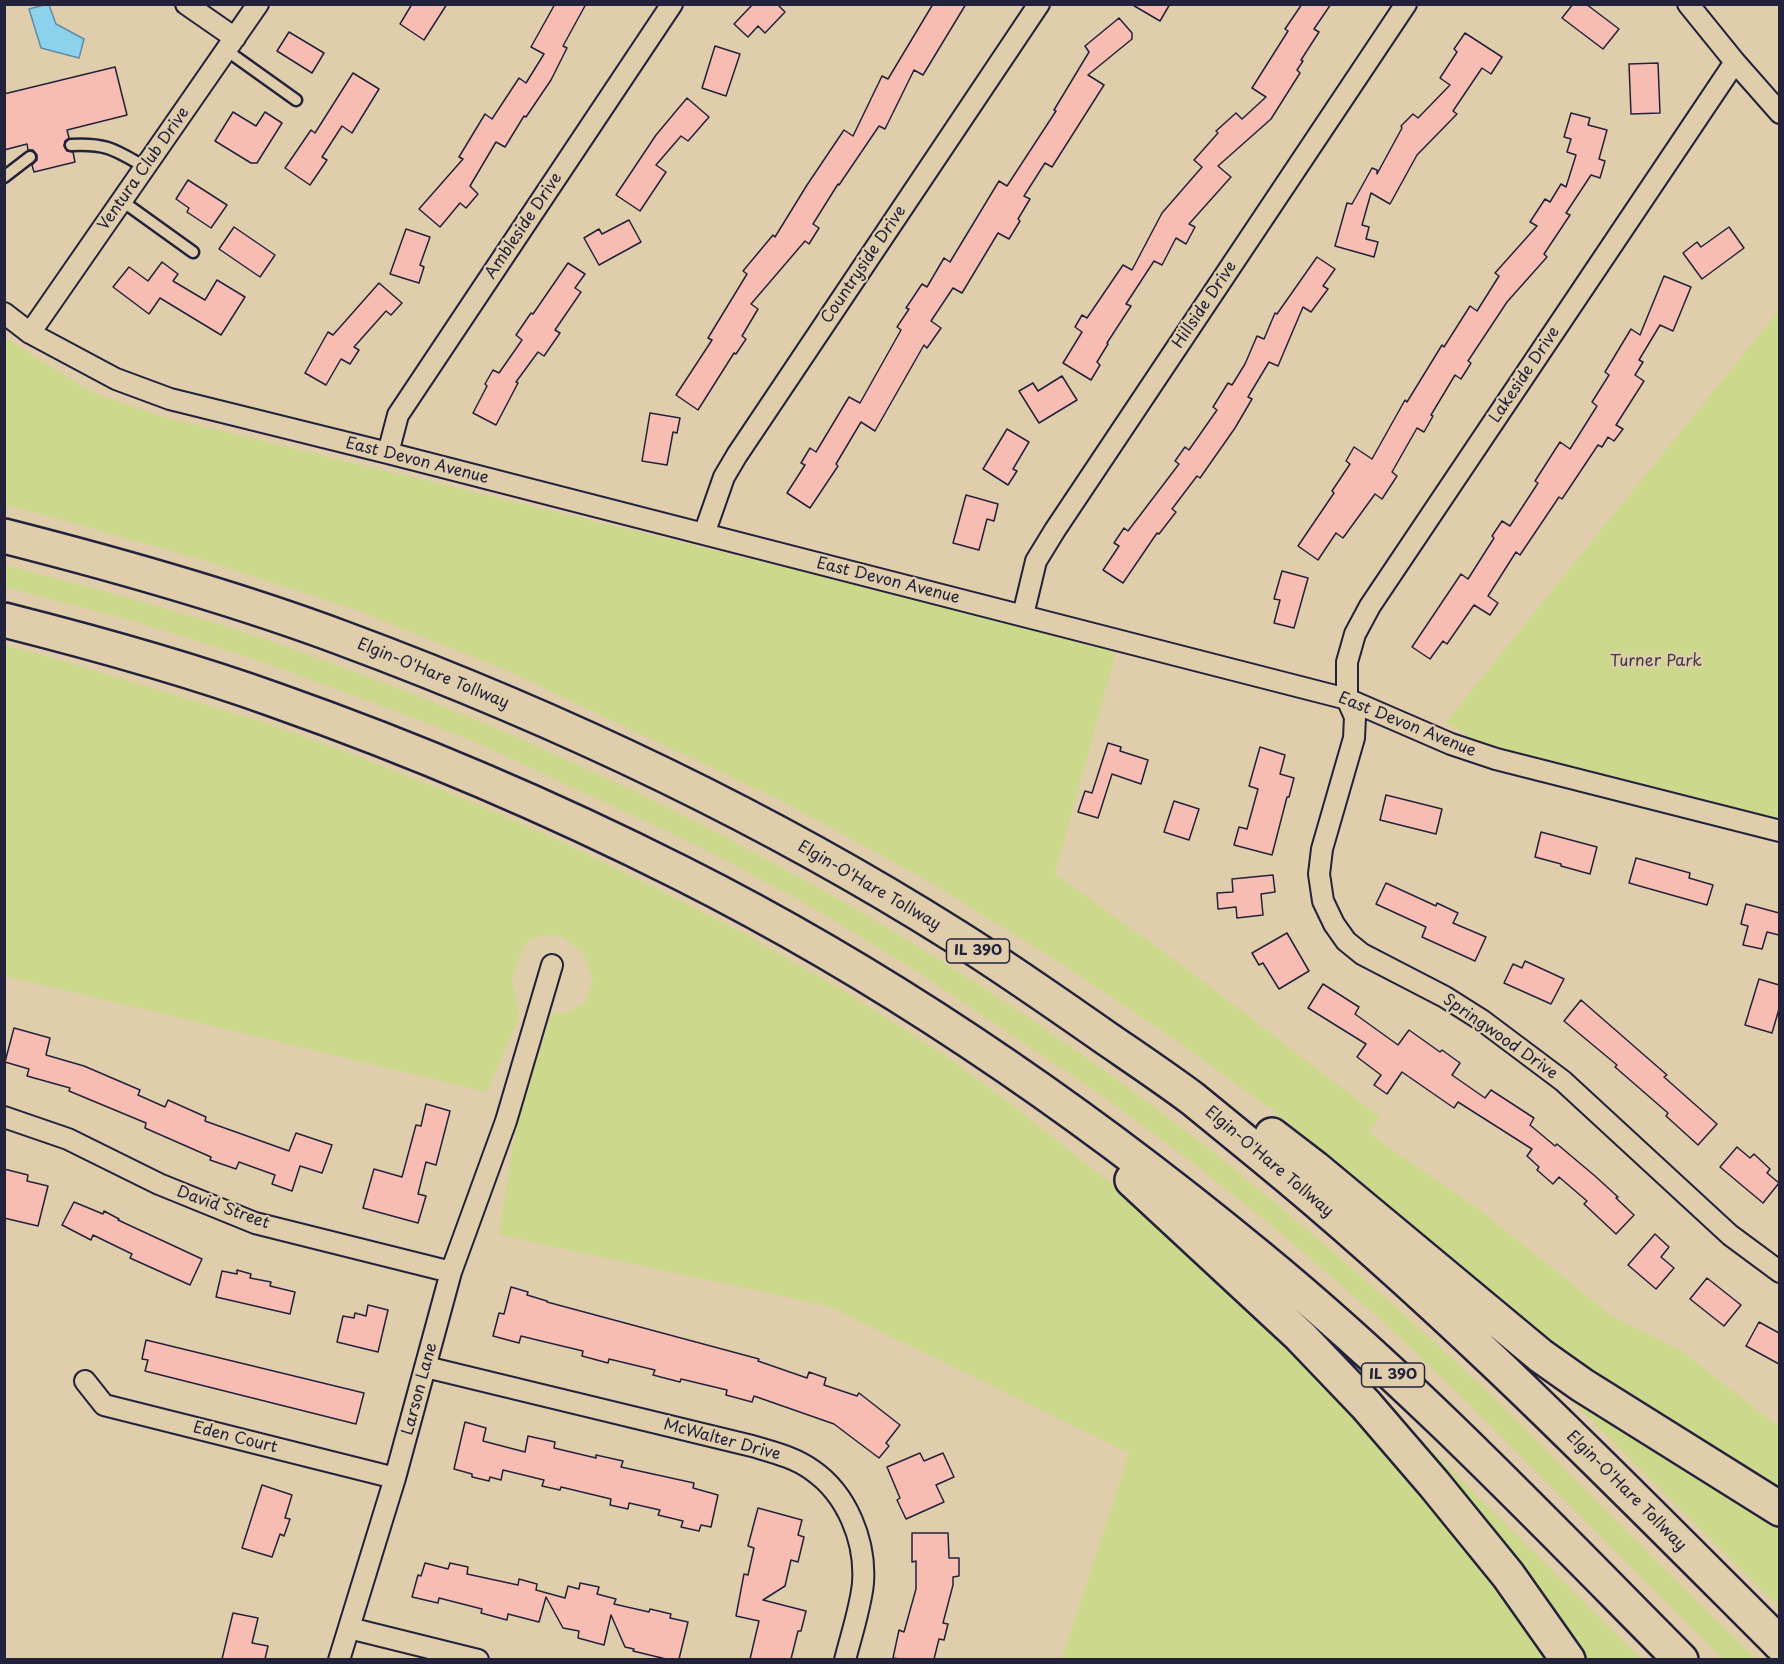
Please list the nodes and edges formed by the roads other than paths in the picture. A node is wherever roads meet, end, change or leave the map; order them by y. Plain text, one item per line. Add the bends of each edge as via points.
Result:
1 (186, 4) edge
2 (258, 4) edge
3 (672, 4) edge
4 (1039, 4) edge
5 (1406, 4) edge
6 (1688, 4) edge
7 (231, 44) junction
8 (1735, 62) junction
9 (296, 100) dead end
10 (1779, 113) edge
11 (71, 145) dead end
12 (30, 157) dead end
13 (146, 167) junction
14 (4, 177) edge
15 (122, 201) junction
16 (193, 252) dead end
17 (4, 314) edge
18 (30, 333) junction
19 (388, 453) junction
20 (704, 534) junction
21 (4, 536) edge
22 (1023, 615) junction
23 (4, 620) edge
24 (1347, 699) junction
25 (1779, 831) edge
26 (552, 965) dead end
27 (1192, 1099) junction
28 (4, 1117) edge
29 (1080, 1118) junction
30 (451, 1272) junction
31 (1779, 1272) edge
32 (426, 1367) junction
33 (86, 1381) dead end
34 (395, 1478) junction
35 (1779, 1509) edge
36 (349, 1628) junction
37 (1779, 1644) edge
38 (339, 1659) edge
39 (478, 1659) edge
40 (845, 1659) edge
41 (1568, 1659) edge
42 (1681, 1659) edge

1 - 7 street
2 - 7 street, Ventura Club Drive
3 - 19 street, Ambleside Drive via 398,415
4 - 20 street, Countryside Drive via 737,455 724,477
5 - 22 street, Hillside Drive via 1055,530 1036,561
6 - 8 street
7 - 9 lane
7 - 13 street, Ventura Club Drive
8 - 10 street
8 - 24 street, Lakeside Drive via 1370,606 1355,633 1347,662
11 - 13 lane via 111,148
12 - 14 lane
13 - 15 street, Ventura Club Drive
15 - 16 lane
15 - 18 street, Ventura Club Drive
17 - 18 street, East Devon Avenue
18 - 19 street, East Devon Avenue via 116,379 170,399
19 - 20 street, East Devon Avenue
20 - 22 street, East Devon Avenue
21 - 27 highway, Elgin-O'Hare Tollway / IL 390 via 193,588 338,636 577,733 764,826 864,882 1036,989
22 - 24 street, East Devon Avenue
23 - 29 highway, IL 390 via 185,670 272,699 381,739 586,827 685,875 879,984
24 - 25 street, East Devon Avenue via 1496,759
24 - 31 street, Springwood Drive via 1355,717 1354,738 1322,849 1319,874 1323,901 1346,941 1362,954 1483,1021 1563,1081 1730,1234
26 - 30 street, Larson Lane via 506,1121
27 - 35 highway via 1260,1127 1315,1168 1540,1356
27 - 37 highway, Elgin-O'Hare Tollway / IL 390 via 1388,1262 1522,1388
28 - 30 street, David Street via 68,1139 159,1184 255,1223
29 - 41 highway via 1138,1187 1249,1287 1366,1405 1508,1575
29 - 42 highway, IL 390 via 1260,1257 1373,1356
30 - 32 street, Larson Lane
32 - 34 street, Larson Lane
32 - 40 street, McWalter Drive via 752,1446 812,1470 843,1504 862,1554 863,1586
33 - 34 street, Eden Court via 104,1405
34 - 36 street, Larson Lane
36 - 38 street, Larson Lane
36 - 39 street

